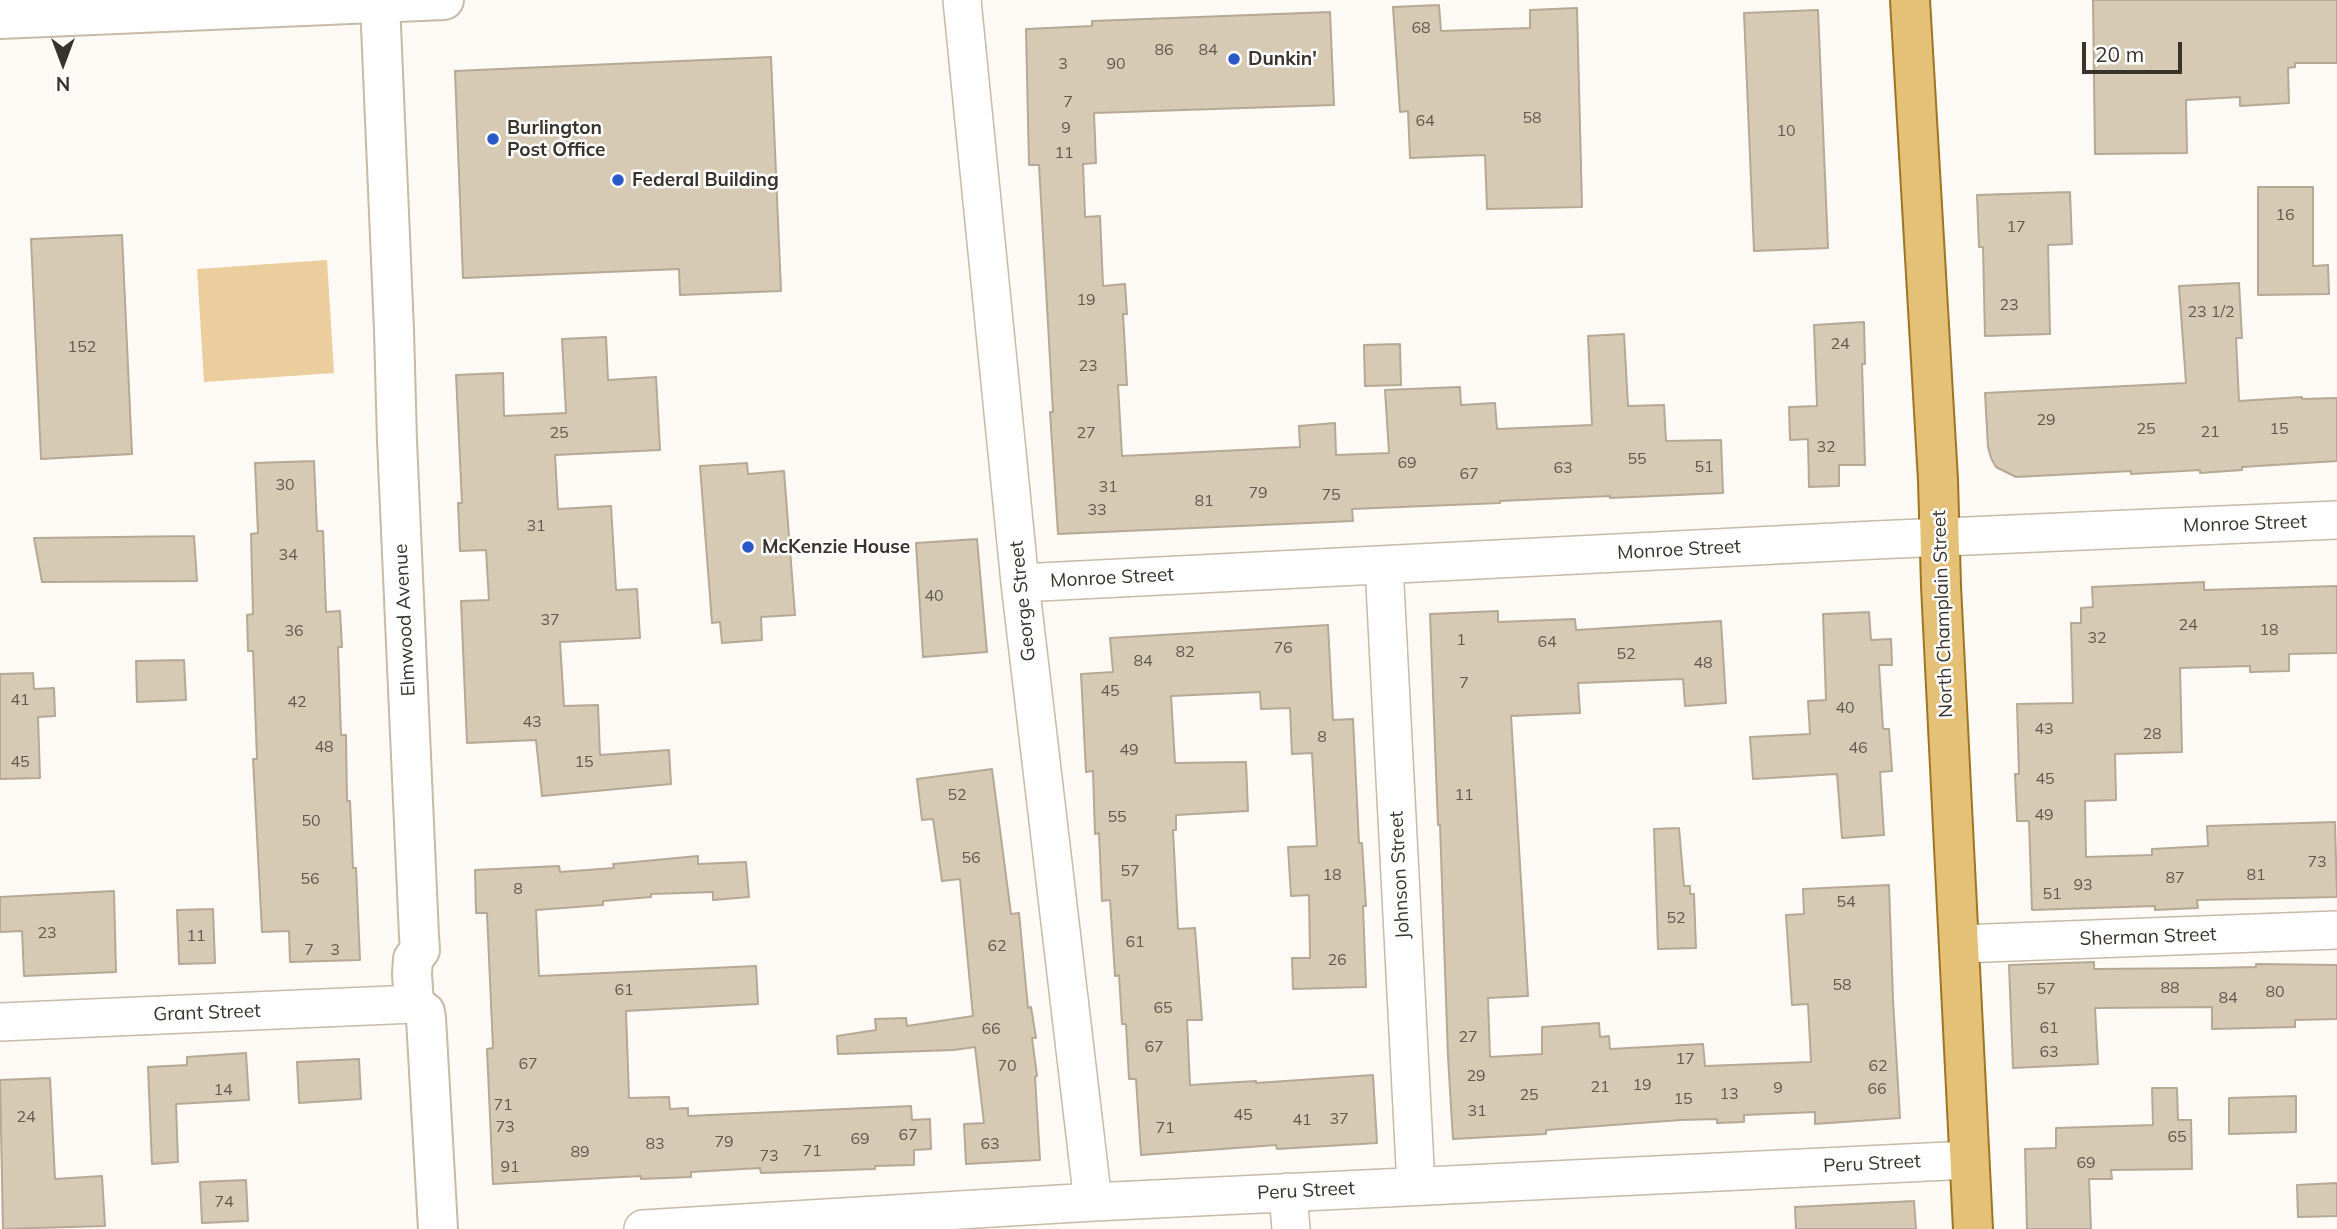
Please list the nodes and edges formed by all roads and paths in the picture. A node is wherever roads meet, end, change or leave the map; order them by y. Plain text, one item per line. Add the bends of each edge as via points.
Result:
1 (444, 0) edge
2 (962, 0) edge
3 (1910, 0) edge
4 (380, 2) junction
5 (0, 19) edge
6 (2337, 520) edge
7 (1940, 537) junction
8 (1384, 565) junction
9 (1020, 583) junction
10 (2337, 930) edge
11 (1959, 944) junction
12 (414, 1004) junction
13 (0, 1021) edge
14 (1969, 1160) junction
15 (1416, 1186) junction
16 (1288, 1192) junction
17 (1093, 1202) junction
18 (438, 1229) edge
19 (643, 1229) edge
20 (1291, 1229) edge
21 (1973, 1229) edge

1 - 4 street
2 - 9 street, George Street
3 - 7 main road, North Champlain Street
4 - 5 street
4 - 12 street, Elmwood Avenue via 420,950 412,963
6 - 7 street, Monroe Street
7 - 8 street, Monroe Street
7 - 11 main road, North Champlain Street
8 - 9 street, Monroe Street
8 - 15 street, Johnson Street
9 - 17 street, George Street
10 - 11 street, Sherman Street
11 - 14 main road, North Champlain Street
12 - 13 street, Grant Street
12 - 18 street, Elmwood Avenue via 426,1018
14 - 15 street, Peru Street
14 - 21 main road, North Champlain Street
15 - 16 street, Peru Street
16 - 17 street, Peru Street
16 - 20 street
17 - 19 street, Peru Street

